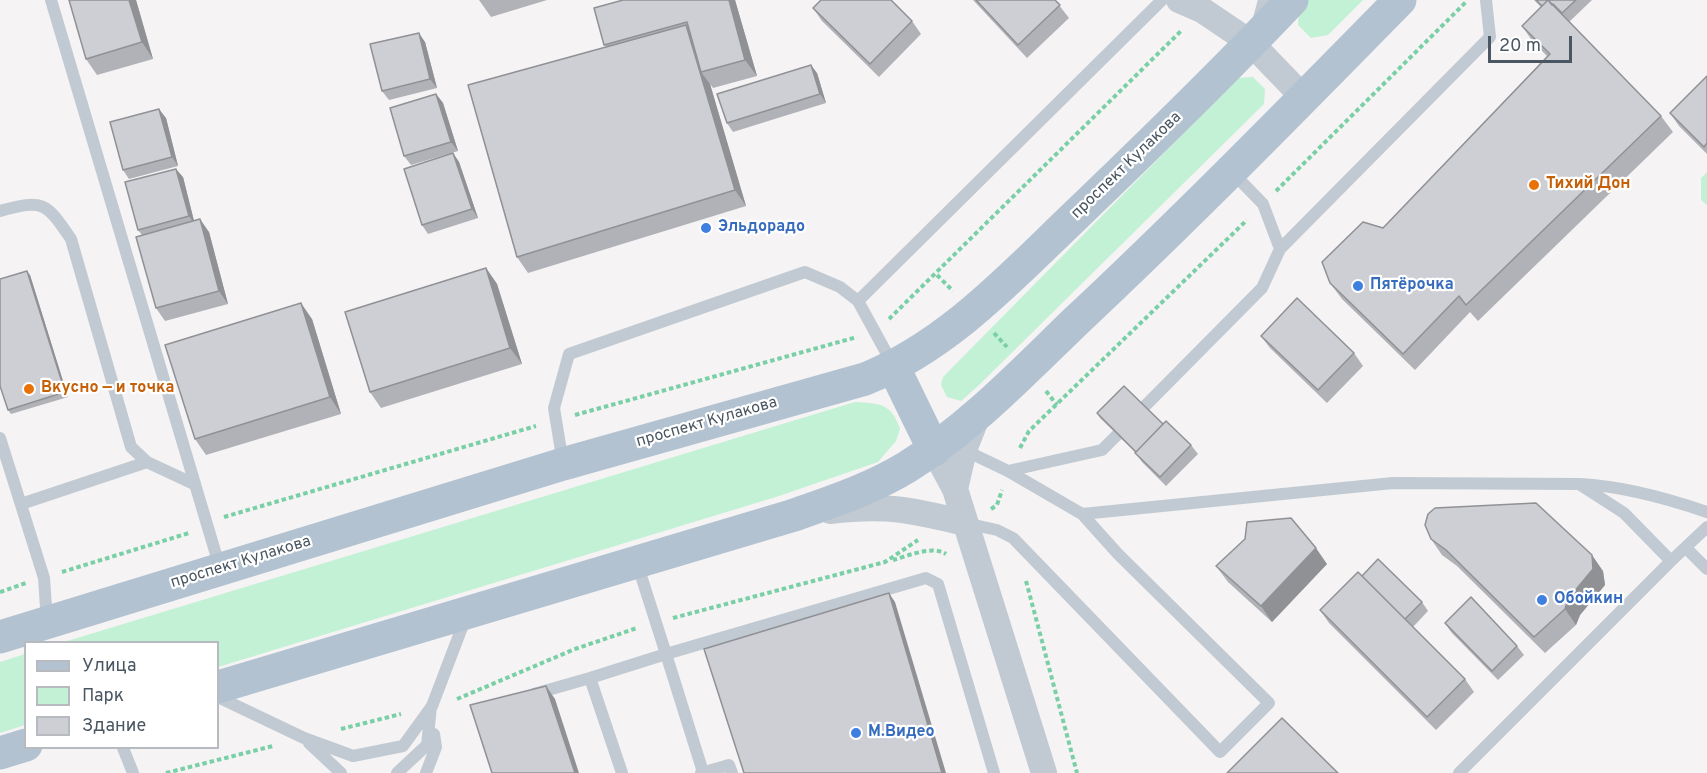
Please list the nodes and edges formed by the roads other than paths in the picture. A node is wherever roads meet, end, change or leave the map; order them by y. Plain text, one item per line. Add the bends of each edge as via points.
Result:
1 (51, 0) edge
2 (1162, 0) edge
3 (1179, 0) edge
4 (1264, 0) edge
5 (1292, 0) edge
6 (1400, 0) edge
7 (1486, 0) edge
8 (1251, 43) junction
9 (1304, 98) junction
10 (1230, 170) junction
11 (0, 211) edge
12 (1280, 249) junction
13 (858, 301) junction
14 (894, 366) junction
15 (1144, 407) edge
16 (1117, 435) edge
17 (0, 438) edge
18 (949, 450) junction
19 (147, 462) junction
20 (563, 464) junction
21 (1008, 471) junction
22 (194, 484) junction
23 (1579, 484) junction
24 (21, 504) junction
25 (904, 508) junction
26 (1707, 512) edge
27 (1082, 514) junction
28 (791, 516) junction
29 (965, 523) junction
30 (1707, 527) edge
31 (1686, 548) junction
32 (1671, 561) junction
33 (637, 563) junction
34 (1707, 569) edge
35 (220, 570) junction
36 (988, 587) junction
37 (468, 613) junction
38 (47, 623) junction
39 (0, 637) edge
40 (666, 654) junction
41 (591, 678) junction
42 (219, 687) edge
43 (219, 698) edge
44 (516, 698) edge
45 (432, 705) junction
46 (304, 738) junction
47 (24, 746) edge
48 (124, 749) edge
49 (0, 753) edge
50 (133, 773) edge
51 (332, 773) edge
52 (341, 773) edge
53 (397, 773) edge
54 (426, 773) edge
55 (621, 773) edge
56 (702, 773) edge
57 (732, 773) edge
58 (994, 773) edge
59 (1044, 773) edge
60 (1459, 773) edge

1 - 22 lane
2 - 13 lane
3 - 8 street via 1202,10
4 - 8 lane
5 - 8 main road, проспект Кулакова
6 - 9 main road
7 - 12 lane via 1490,37
8 - 9 street
8 - 14 main road, проспект Кулакова via 974,312 925,349
9 - 10 main road
10 - 12 lane via 1263,204
10 - 18 main road via 979,412
11 - 19 lane via 31,202 52,211 71,239 131,447
12 - 15 lane via 1262,288
13 - 14 lane
13 - 20 lane via 840,287 805,272 569,354 554,408
14 - 18 main road
14 - 20 main road, проспект Кулакова via 865,379
16 - 21 lane via 1102,450
17 - 24 lane
18 - 21 lane
18 - 28 main road via 858,493
18 - 29 street
19 - 22 lane
19 - 24 lane
20 - 35 main road, проспект Кулакова
21 - 27 lane
22 - 35 lane
23 - 26 lane via 1602,485
23 - 27 lane via 1393,483
23 - 32 lane via 1624,513
24 - 38 lane via 44,578
25 - 28 street via 867,506
25 - 29 street
25 - 36 street via 941,529 973,563
27 - 29 lane via 1269,703 1220,752 1013,538
28 - 33 main road
29 - 36 street
30 - 31 lane
31 - 32 lane
31 - 34 lane
32 - 60 lane
33 - 37 main road
33 - 40 lane
35 - 38 main road, проспект Кулакова
36 - 59 street
37 - 42 main road
37 - 45 lane
38 - 39 main road, проспект Кулакова
40 - 41 lane
40 - 56 lane
40 - 58 lane via 926,578 938,585
41 - 44 lane
41 - 55 lane
43 - 46 lane
45 - 46 lane via 403,746 353,756
45 - 53 lane via 427,745
45 - 54 lane via 436,747
46 - 51 lane
46 - 52 lane
47 - 49 main road
48 - 50 lane
56 - 57 lane via 729,765

